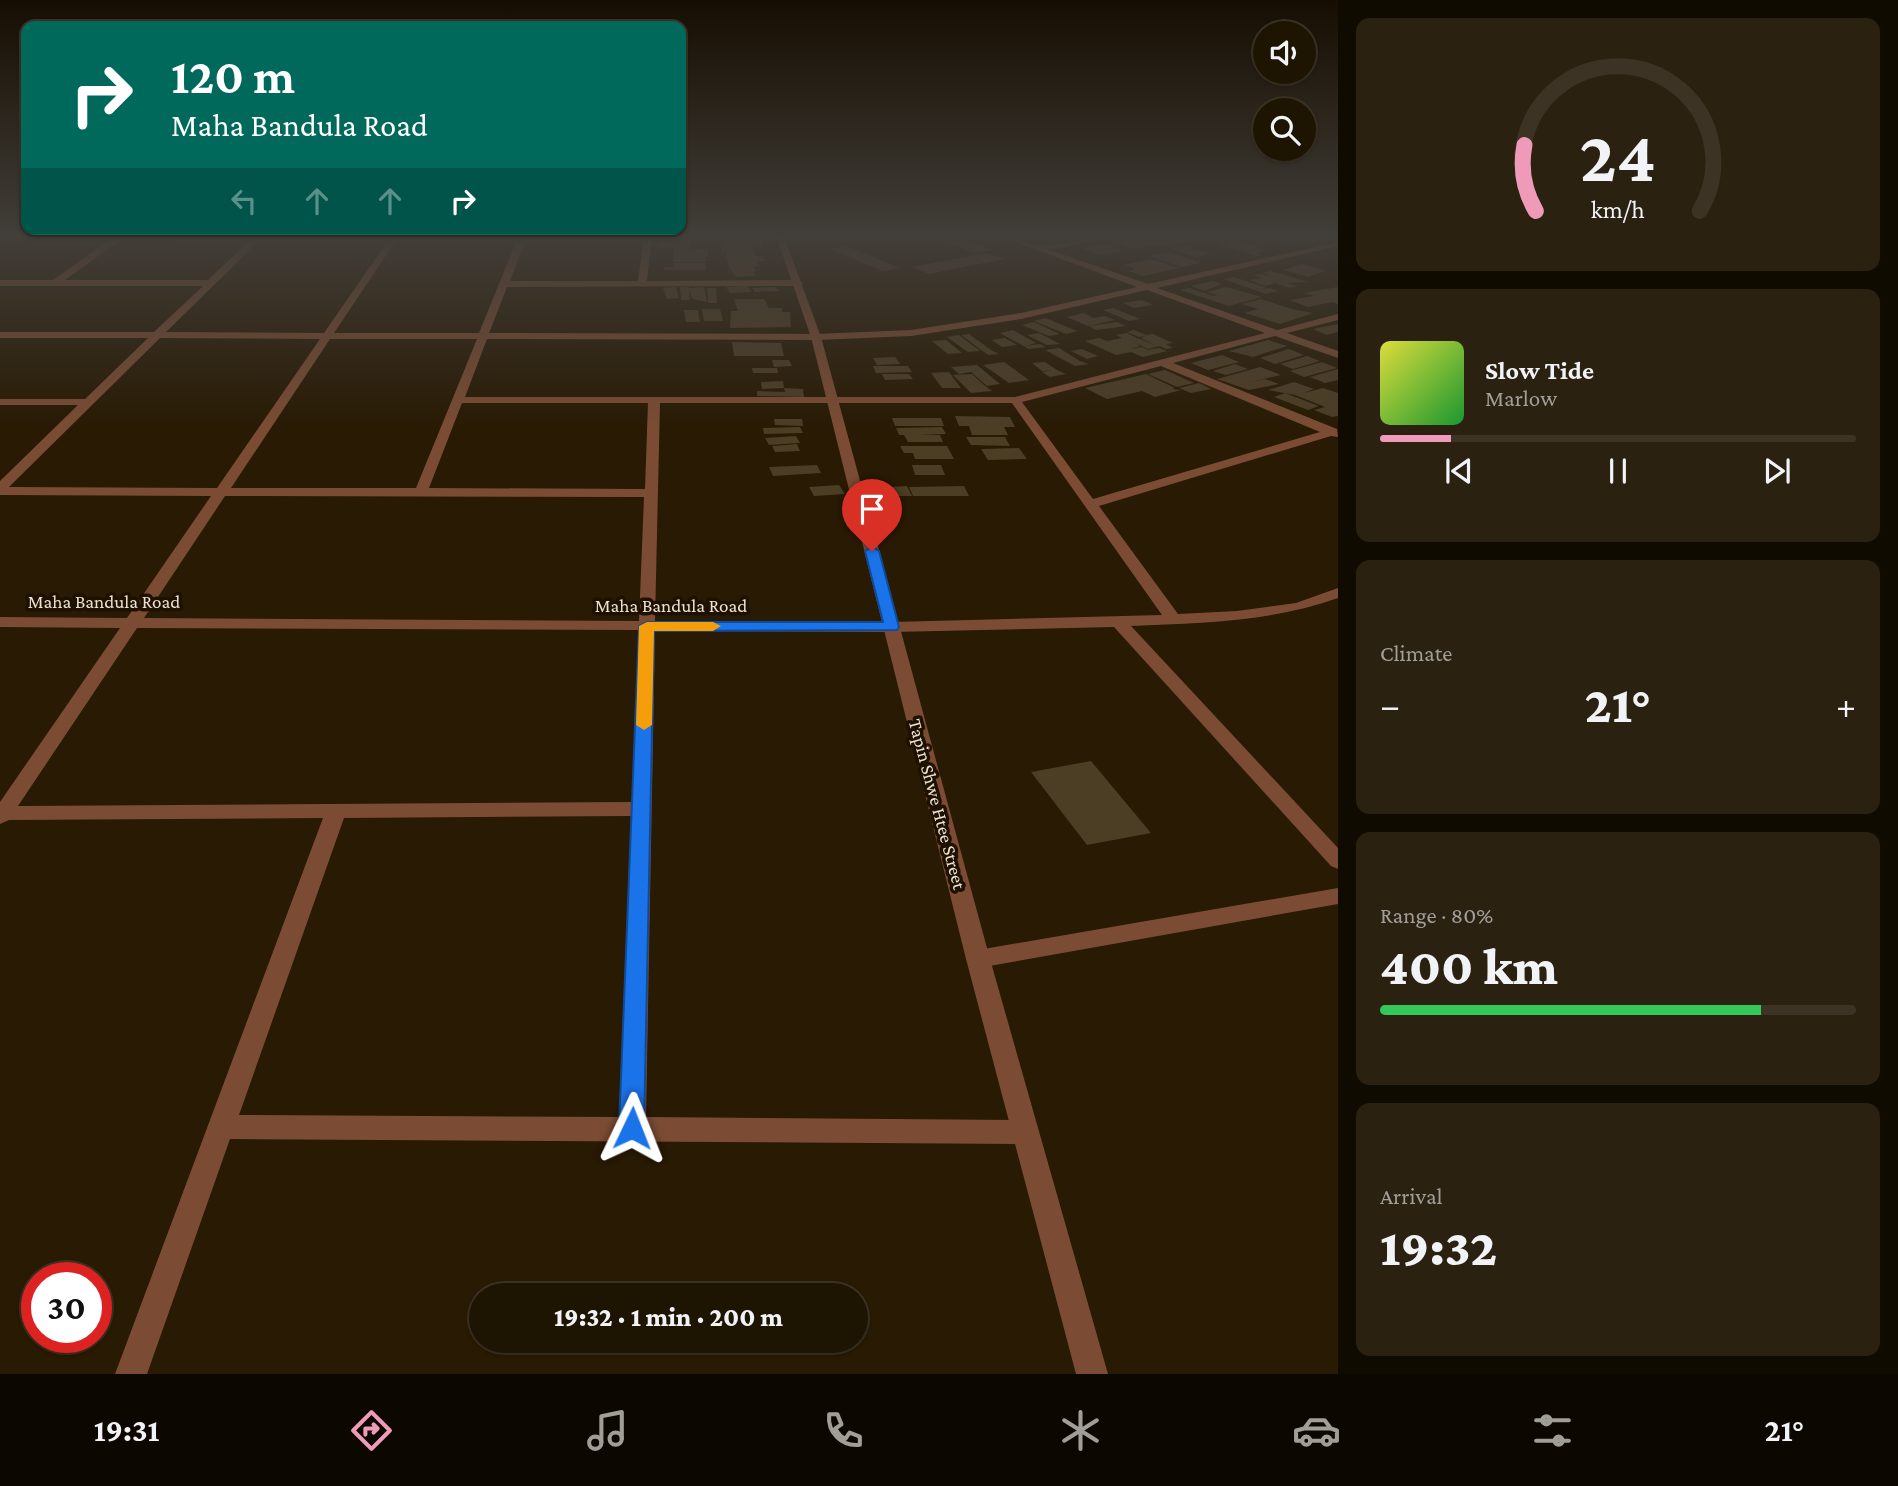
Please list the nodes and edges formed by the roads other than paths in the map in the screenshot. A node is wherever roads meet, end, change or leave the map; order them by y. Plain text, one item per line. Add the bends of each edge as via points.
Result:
1 (193, 300) edge
2 (353, 300) edge
3 (497, 300) edge
4 (804, 300) edge
5 (1094, 300) edge
6 (1183, 300) edge
7 (1338, 317) edge
8 (1276, 333) junction
9 (0, 335) edge
10 (157, 335) junction
11 (330, 335) junction
12 (483, 336) junction
13 (817, 337) junction
14 (1338, 355) edge
15 (1164, 363) junction
16 (458, 400) junction
17 (654, 400) junction
18 (832, 400) junction
19 (1015, 400) junction
20 (0, 402) edge
21 (89, 402) junction
22 (1336, 433) edge
23 (0, 490) edge
24 (222, 492) junction
25 (421, 492) junction
26 (651, 493) junction
27 (1091, 505) junction
28 (1338, 593) edge
29 (1173, 619) junction
30 (133, 621) junction
31 (0, 622) edge
32 (1118, 622) junction
33 (647, 626) junction
34 (892, 627) junction
35 (641, 810) junction
36 (335, 811) junction
37 (1, 814) edge
38 (1338, 861) edge
39 (1338, 896) edge
40 (978, 959) junction
41 (219, 1127) junction
42 (632, 1128) junction
43 (1026, 1132) junction
44 (131, 1374) edge
45 (1092, 1374) edge

1 - 10 street
2 - 11 street
3 - 12 street
4 - 13 street, Tapin Shwe Htee Street
5 - 13 street via 911,333
6 - 8 street
7 - 8 street
8 - 14 street
8 - 15 street
9 - 10 street
10 - 11 street
10 - 21 street
11 - 12 street
11 - 24 street
12 - 13 street
12 - 16 street
13 - 18 street, Tapin Shwe Htee Street
15 - 19 street
15 - 22 street
16 - 17 street
16 - 25 street
17 - 18 street
17 - 26 street
18 - 19 street
18 - 34 street, Tapin Shwe Htee Street
19 - 27 street
20 - 21 street
21 - 23 street
22 - 27 street
23 - 24 street
24 - 25 street
24 - 30 street
25 - 26 street
26 - 33 street
27 - 29 street
28 - 29 street, Maha Bandula Road via 1299,607
29 - 32 street, Maha Bandula Road
30 - 31 street, Maha Bandula Road
30 - 33 street, Maha Bandula Road
30 - 37 street
32 - 34 street, Maha Bandula Road
32 - 38 street
33 - 34 street, Maha Bandula Road
33 - 35 street
34 - 40 street, Tapin Shwe Htee Street
35 - 36 street
35 - 42 street
36 - 37 street
36 - 41 street
39 - 40 street
40 - 43 street, Tapin Shwe Htee Street
41 - 42 street
41 - 44 street
42 - 43 street
43 - 45 street, Tapin Shwe Htee Street

